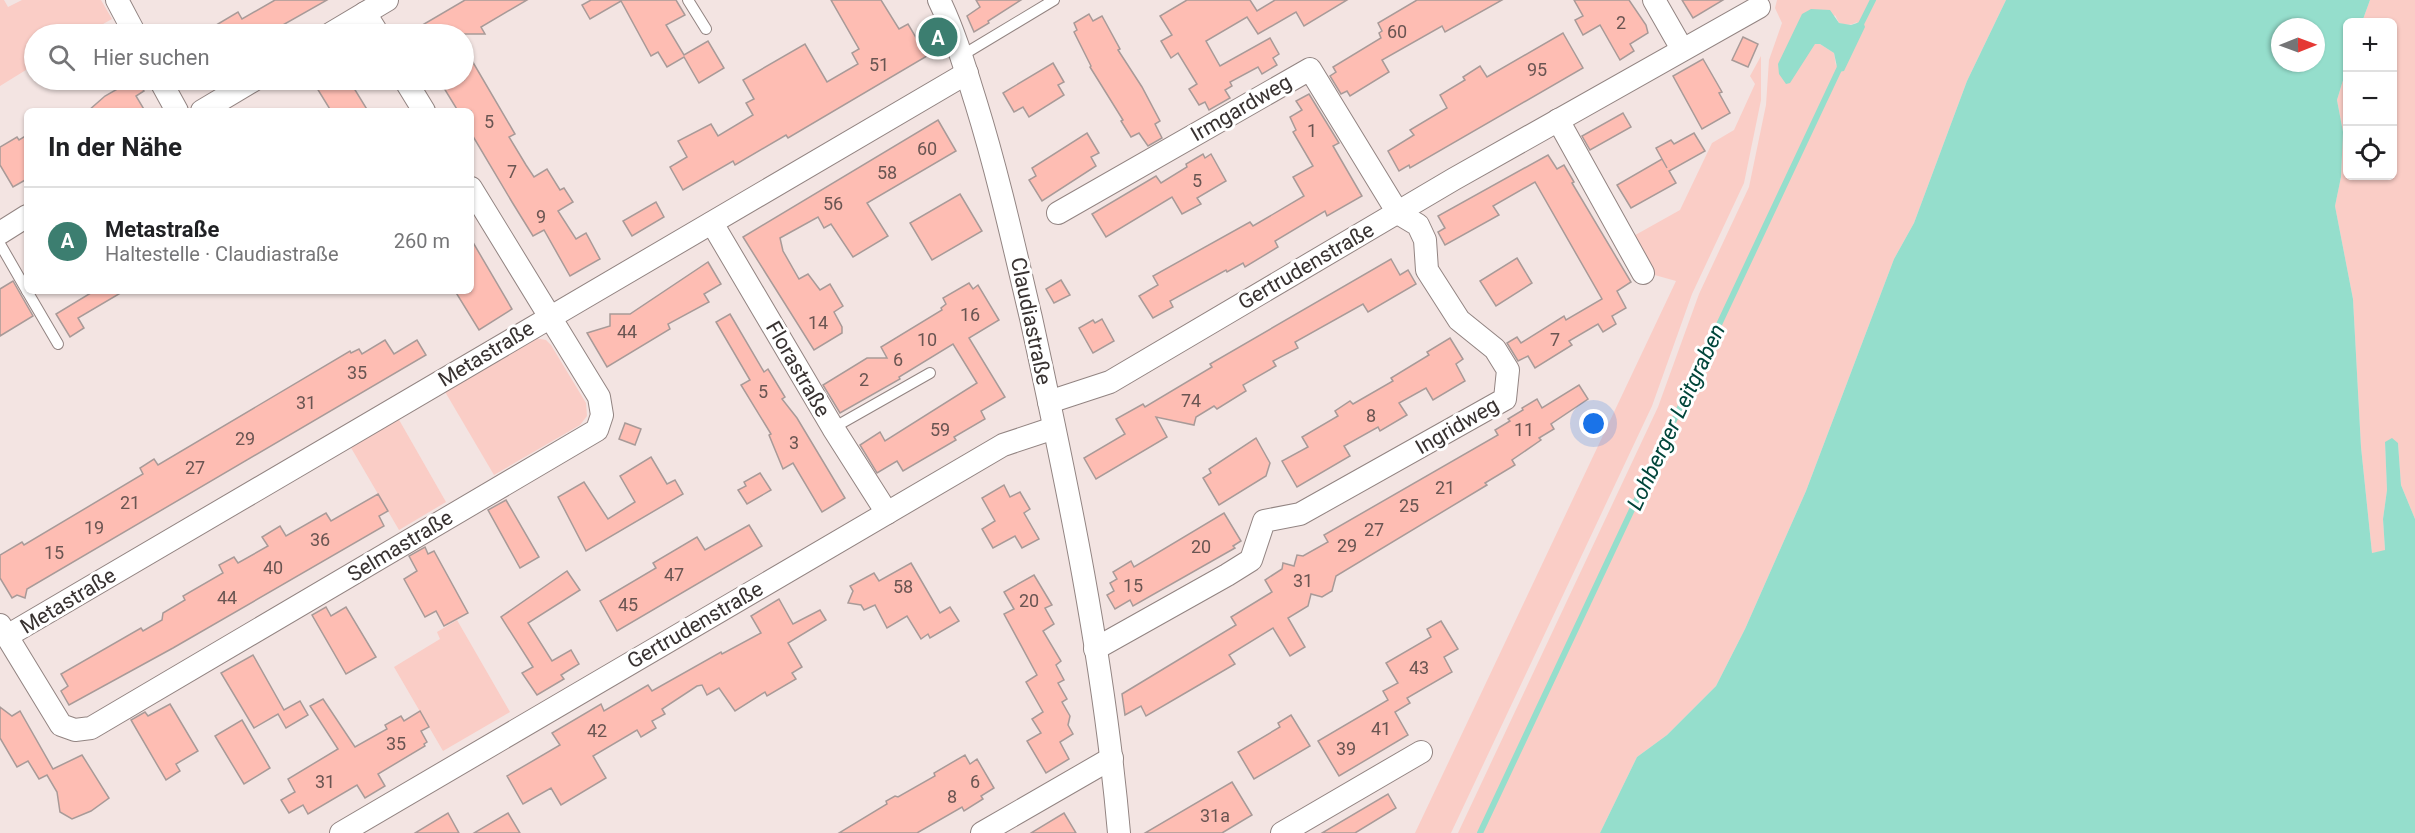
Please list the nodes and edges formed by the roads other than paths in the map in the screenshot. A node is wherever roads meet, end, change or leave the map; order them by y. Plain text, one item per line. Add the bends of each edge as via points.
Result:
1 (117, 0) edge
2 (387, 0) edge
3 (688, 0) edge
4 (939, 0) edge
5 (1054, 0) edge
6 (1654, 0) edge
7 (1759, 7) dead end
8 (365, 13) junction
9 (130, 24) edge
10 (347, 24) edge
11 (372, 24) edge
12 (706, 29) dead end
13 (1682, 49) junction
14 (964, 64) junction
15 (165, 90) edge
16 (237, 90) edge
17 (411, 90) edge
18 (175, 108) edge
19 (207, 108) edge
20 (422, 108) edge
21 (1558, 120) junction
22 (474, 193) edge
23 (1058, 213) dead end
24 (1398, 213) junction
25 (24, 218) edge
26 (712, 223) junction
27 (0, 233) edge
28 (0, 244) edge
29 (1643, 273) dead end
30 (24, 286) edge
31 (29, 294) edge
32 (549, 317) junction
33 (58, 344) dead end
34 (930, 373) dead end
35 (1049, 402) junction
36 (833, 428) junction
37 (1054, 428) junction
38 (886, 513) junction
39 (3, 631) edge
40 (1095, 649) junction
41 (1421, 752) dead end
42 (1112, 758) junction
43 (341, 833) edge
44 (982, 833) edge
45 (1119, 833) edge
46 (1282, 833) edge

1 - 9 street
2 - 8 street
3 - 12 lane
4 - 14 street, Claudiastraße
5 - 14 lane
6 - 13 street
7 - 13 street, Gertrudenstraße
8 - 10 street
8 - 11 street
13 - 21 street, Gertrudenstraße
14 - 26 street, Metastraße
14 - 35 street, Claudiastraße via 995,164
15 - 18 street
16 - 19 street
17 - 20 street
21 - 24 street, Gertrudenstraße
21 - 29 street
22 - 32 street, Selmastraße
23 - 24 street, Irmgardweg via 1310,69
24 - 35 street, Gertrudenstraße via 1110,382
24 - 40 street, Ingridweg via 1418,225 1425,240 1427,270 1460,320 1495,348 1508,370 1506,399 1300,514 1264,521 1251,560
25 - 27 street
26 - 32 street, Metastraße
26 - 36 street, Florastraße
28 - 30 lane
31 - 33 lane
32 - 39 street, Metastraße
32 - 39 street, Selmastraße via 599,397 602,415 597,430 91,728 75,730 61,725
34 - 36 lane
35 - 37 street, Claudiastraße
36 - 38 street, Florastraße
37 - 38 street, Gertrudenstraße via 1003,444
37 - 40 street, Claudiastraße
38 - 43 street, Gertrudenstraße
40 - 42 street, Claudiastraße
41 - 46 street
42 - 44 street
42 - 45 street, Claudiastraße

